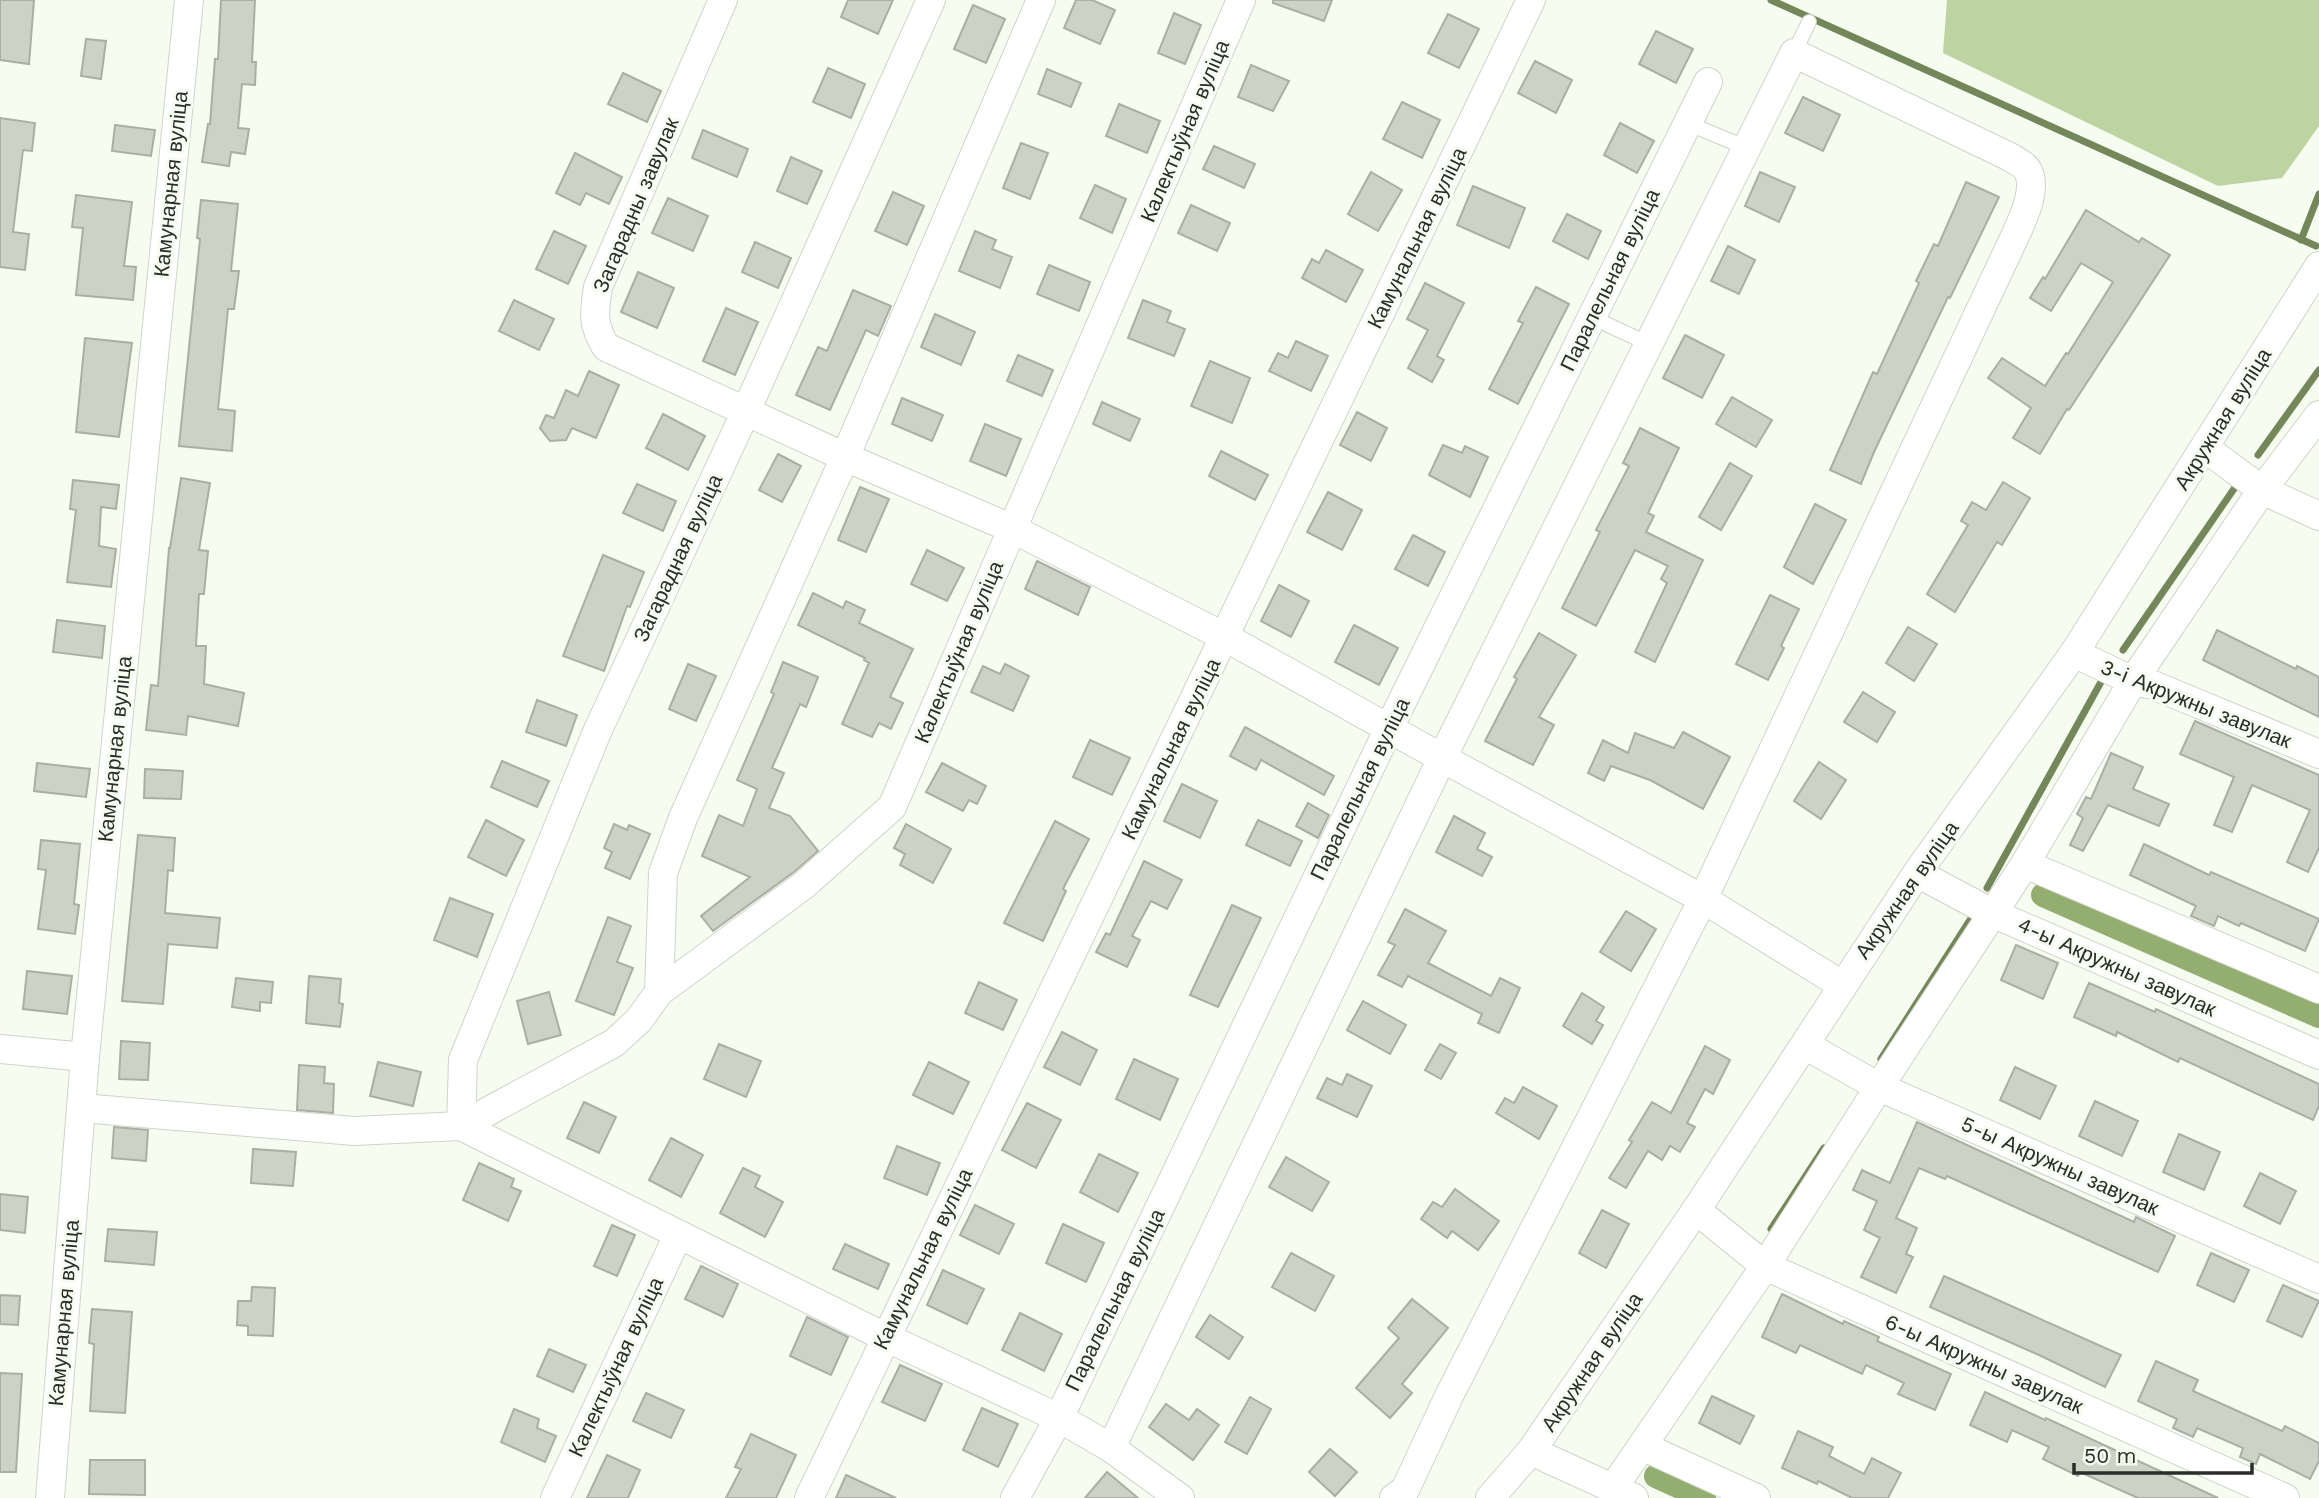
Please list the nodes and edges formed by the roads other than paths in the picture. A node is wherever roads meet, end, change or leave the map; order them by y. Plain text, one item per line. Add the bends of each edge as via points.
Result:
1 (190, 0) edge
2 (723, 0) edge
3 (931, 0) edge
4 (1041, 0) edge
5 (1241, 0) edge
6 (1531, 0) edge
7 (1809, 22) dead end
8 (1794, 53) junction
9 (1708, 82) dead end
10 (1687, 123) junction
11 (1747, 148) junction
12 (2317, 273) edge
13 (1591, 317) junction
14 (1649, 344) junction
15 (746, 411) junction
16 (2319, 415) edge
17 (2205, 448) junction
18 (845, 457) junction
19 (2262, 490) junction
20 (2319, 516) edge
21 (1013, 529) junction
22 (1225, 637) junction
23 (2074, 653) junction
24 (2133, 681) junction
25 (1389, 728) junction
26 (2319, 754) edge
27 (1442, 758) junction
28 (2025, 864) junction
29 (1917, 873) junction
30 (1703, 899) junction
31 (1992, 913) junction
32 (1842, 985) junction
33 (2319, 989) edge
34 (659, 992) junction
35 (1805, 1045) junction
36 (0, 1049) edge
37 (2319, 1055) edge
38 (85, 1057) junction
39 (1879, 1087) junction
40 (82, 1108) junction
41 (461, 1126) junction
42 (1696, 1210) junction
43 (678, 1235) junction
44 (1765, 1266) junction
45 (2319, 1279) edge
46 (885, 1337) junction
47 (1059, 1418) junction
48 (1642, 1446) junction
49 (1111, 1448) junction
50 (1531, 1451) junction
51 (1617, 1495) edge
52 (50, 1498) edge
53 (555, 1498) edge
54 (809, 1498) edge
55 (1015, 1498) edge
56 (1180, 1498) edge
57 (1394, 1498) edge
58 (1490, 1498) edge
59 (1756, 1498) edge
60 (2285, 1498) edge

1 - 38 street, Камунарная вуліца
2 - 15 street, Загарадны завулак via 597,287 594,312 596,330 606,347
3 - 15 street, Загарадная вуліца
4 - 18 street
5 - 21 street, Калектыўная вуліца
6 - 22 street, Камунальная вуліца
7 - 8 lane
8 - 11 street
8 - 30 street via 2010,157 2027,169 2032,184 2008,251
9 - 10 street, Паралельная вуліца
10 - 11 lane
10 - 13 street, Паралельная вуліца
11 - 14 street
12 - 17 street, Акружная вуліца
13 - 14 lane
13 - 25 street, Паралельная вуліца
14 - 27 street
15 - 18 street, Загарадны завулак
15 - 41 street, Загарадная вуліца via 597,732 463,1060
16 - 19 street
17 - 19 street
17 - 23 street, Акружная вуліца
18 - 21 street, Загарадны завулак
18 - 34 street via 683,818 663,873
19 - 20 street
19 - 24 street
21 - 22 street, Загарадны завулак
21 - 34 street, Калектыўная вуліца via 892,807 804,885
22 - 25 street, Загарадны завулак
22 - 46 street, Камунальная вуліца
23 - 24 street, 3-і Акружны завулак
23 - 29 street, Акружная вуліца
24 - 26 street, 3-і Акружны завулак via 2153,685
24 - 28 street
25 - 27 street, Загарадны завулак
25 - 47 street, Паралельная вуліца
27 - 30 street, Загарадны завулак
27 - 49 street
28 - 31 street
28 - 33 street
29 - 31 street, 4-ы Акружны завулак
29 - 32 street, Акружная вуліца
30 - 32 street, Загарадны завулак
30 - 57 street via 1405,1490
31 - 37 street, 4-ы Акружны завулак
31 - 39 street
32 - 35 street, Акружная вуліца
34 - 41 street, Калектыўная вуліца via 639,1020 614,1043
35 - 39 street, 5-ы Акружны завулак
35 - 42 street, Акружная вуліца
36 - 38 street
38 - 40 street, Камунарная вуліца
39 - 44 street
39 - 45 street, 5-ы Акружны завулак
40 - 41 street via 354,1130
40 - 52 street, Камунарная вуліца
41 - 43 street
42 - 44 street, 6-ы Акружны завулак
42 - 50 street, Акружная вуліца
43 - 46 street
43 - 53 street, Калектыўная вуліца
44 - 48 street
44 - 60 street, 6-ы Акружны завулак
46 - 47 street
46 - 54 street, Камунальная вуліца
47 - 49 street
47 - 55 street, Паралельная вуліца
48 - 51 street
48 - 59 street
49 - 56 street
50 - 51 street
50 - 58 street, Акружная вуліца

